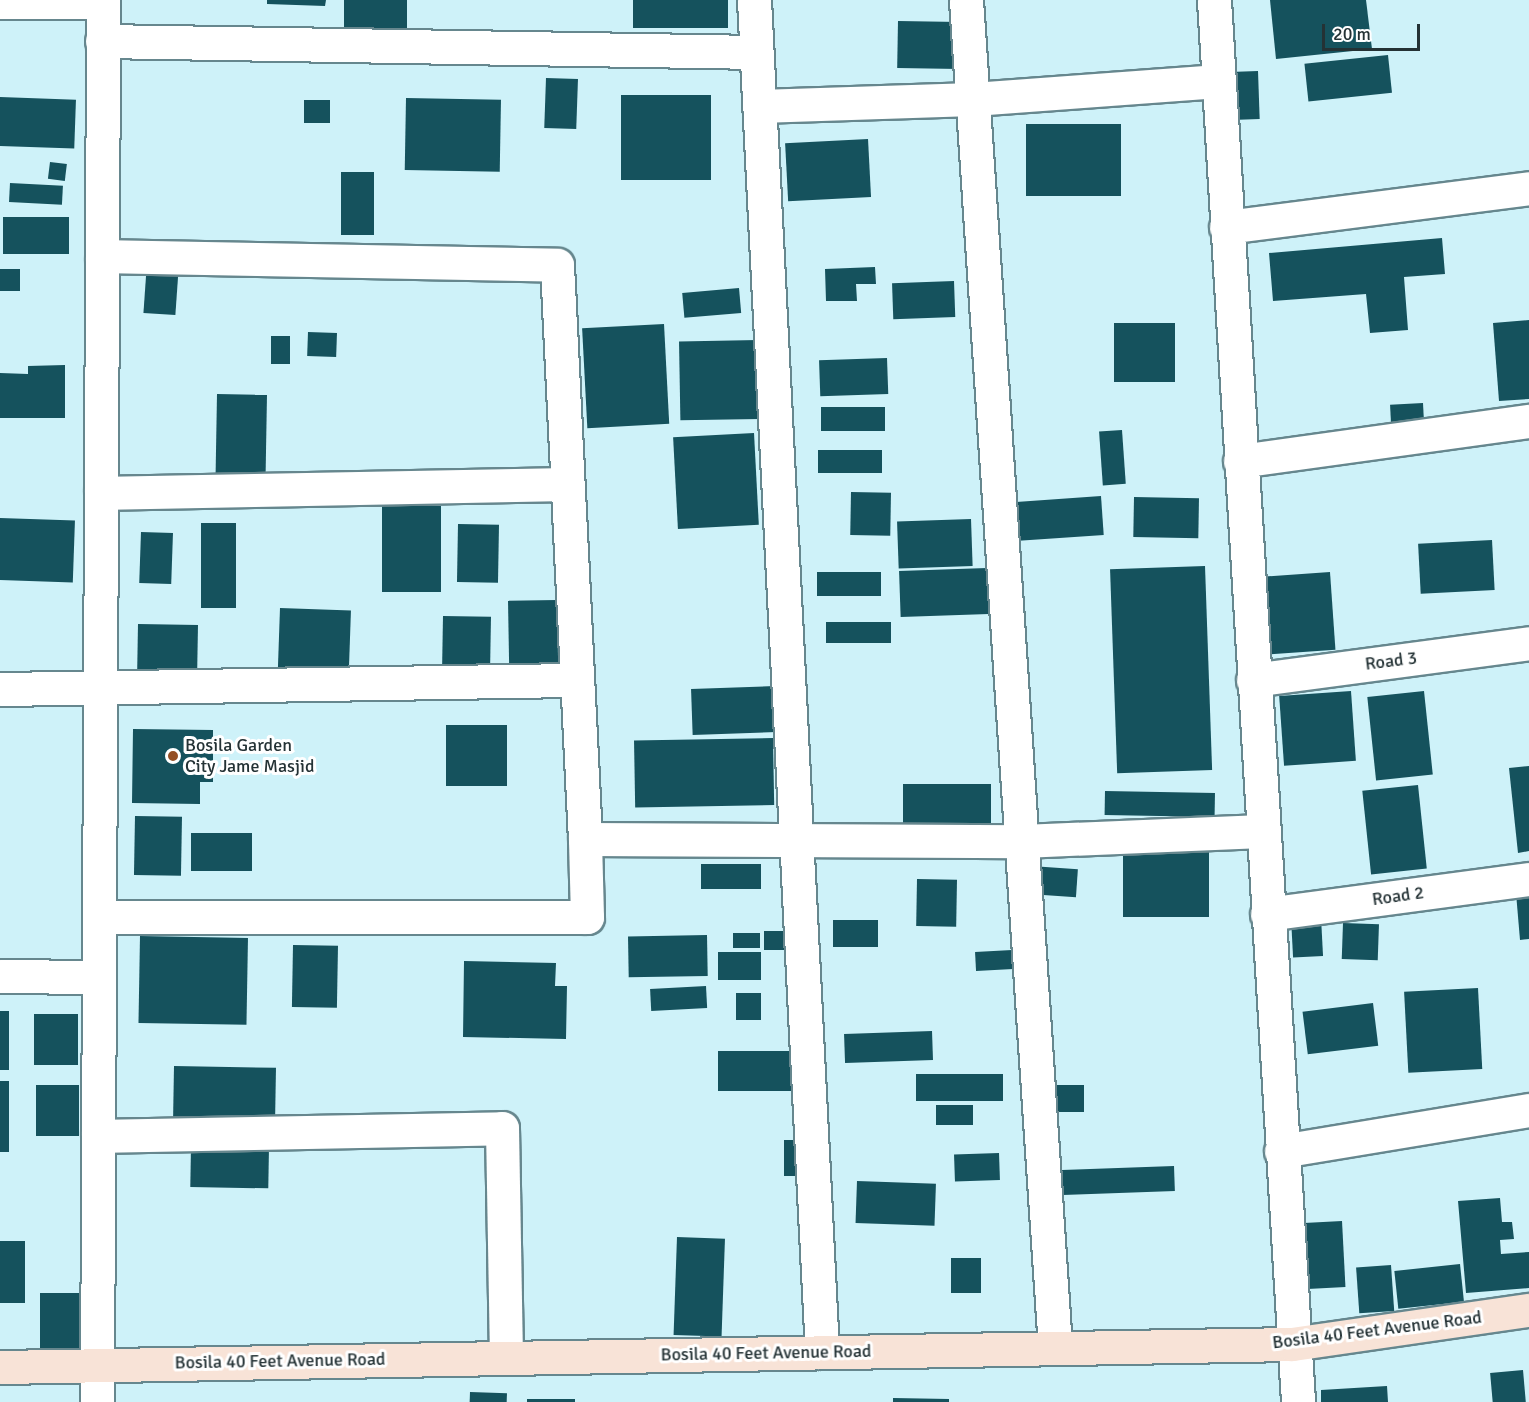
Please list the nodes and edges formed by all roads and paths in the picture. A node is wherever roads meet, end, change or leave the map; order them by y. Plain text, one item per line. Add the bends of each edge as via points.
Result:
1 (754, 0) edge
2 (966, 0) edge
3 (1214, 0) edge
4 (103, 1) edge
5 (0, 2) edge
6 (102, 41) junction
7 (756, 52) junction
8 (1218, 81) junction
9 (973, 99) junction
10 (759, 106) junction
11 (1529, 188) edge
12 (1226, 227) junction
13 (102, 256) junction
14 (1529, 421) edge
15 (1240, 461) junction
16 (564, 484) junction
17 (101, 494) junction
18 (1529, 643) edge
19 (573, 680) junction
20 (1253, 680) junction
21 (100, 688) junction
22 (0, 689) edge
23 (1263, 831) junction
24 (585, 839) junction
25 (1022, 841) junction
26 (796, 843) junction
27 (1529, 879) edge
28 (1267, 914) junction
29 (99, 917) junction
30 (0, 976) edge
31 (98, 976) junction
32 (1529, 1110) edge
33 (98, 1136) junction
34 (1281, 1151) junction
35 (1529, 1310) edge
36 (1293, 1344) junction
37 (1055, 1348) junction
38 (822, 1352) junction
39 (506, 1357) junction
40 (97, 1365) junction
41 (0, 1367) edge
42 (97, 1402) edge
43 (1298, 1402) edge

1 - 7 street
2 - 9 street
3 - 8 street
4 - 5 street
4 - 6 street
6 - 7 street
6 - 13 street
7 - 10 street
8 - 9 street
8 - 12 street
9 - 10 street
9 - 25 street
10 - 26 street
11 - 12 street
12 - 15 street
13 - 16 street via 556,265
13 - 17 street
14 - 15 street
15 - 20 street
16 - 17 street
16 - 19 street
17 - 21 street
18 - 20 street, Road 3
19 - 21 street
19 - 24 street
20 - 23 street
21 - 22 street
21 - 29 street
23 - 25 street
23 - 28 street
24 - 26 street
24 - 29 street via 587,916
25 - 26 street
25 - 37 street
26 - 38 street
27 - 28 street, Road 2
28 - 34 street
29 - 31 street
30 - 31 street
31 - 33 street
32 - 34 street
33 - 39 street via 502,1128
33 - 40 street
34 - 36 street
35 - 36 street, Bosila 40 Feet Avenue Road
36 - 37 street, Bosila 40 Feet Avenue Road
36 - 43 street
37 - 38 street, Bosila 40 Feet Avenue Road
38 - 39 street, Bosila 40 Feet Avenue Road
39 - 40 street, Bosila 40 Feet Avenue Road
40 - 41 street, Bosila 40 Feet Avenue Road
40 - 42 street

